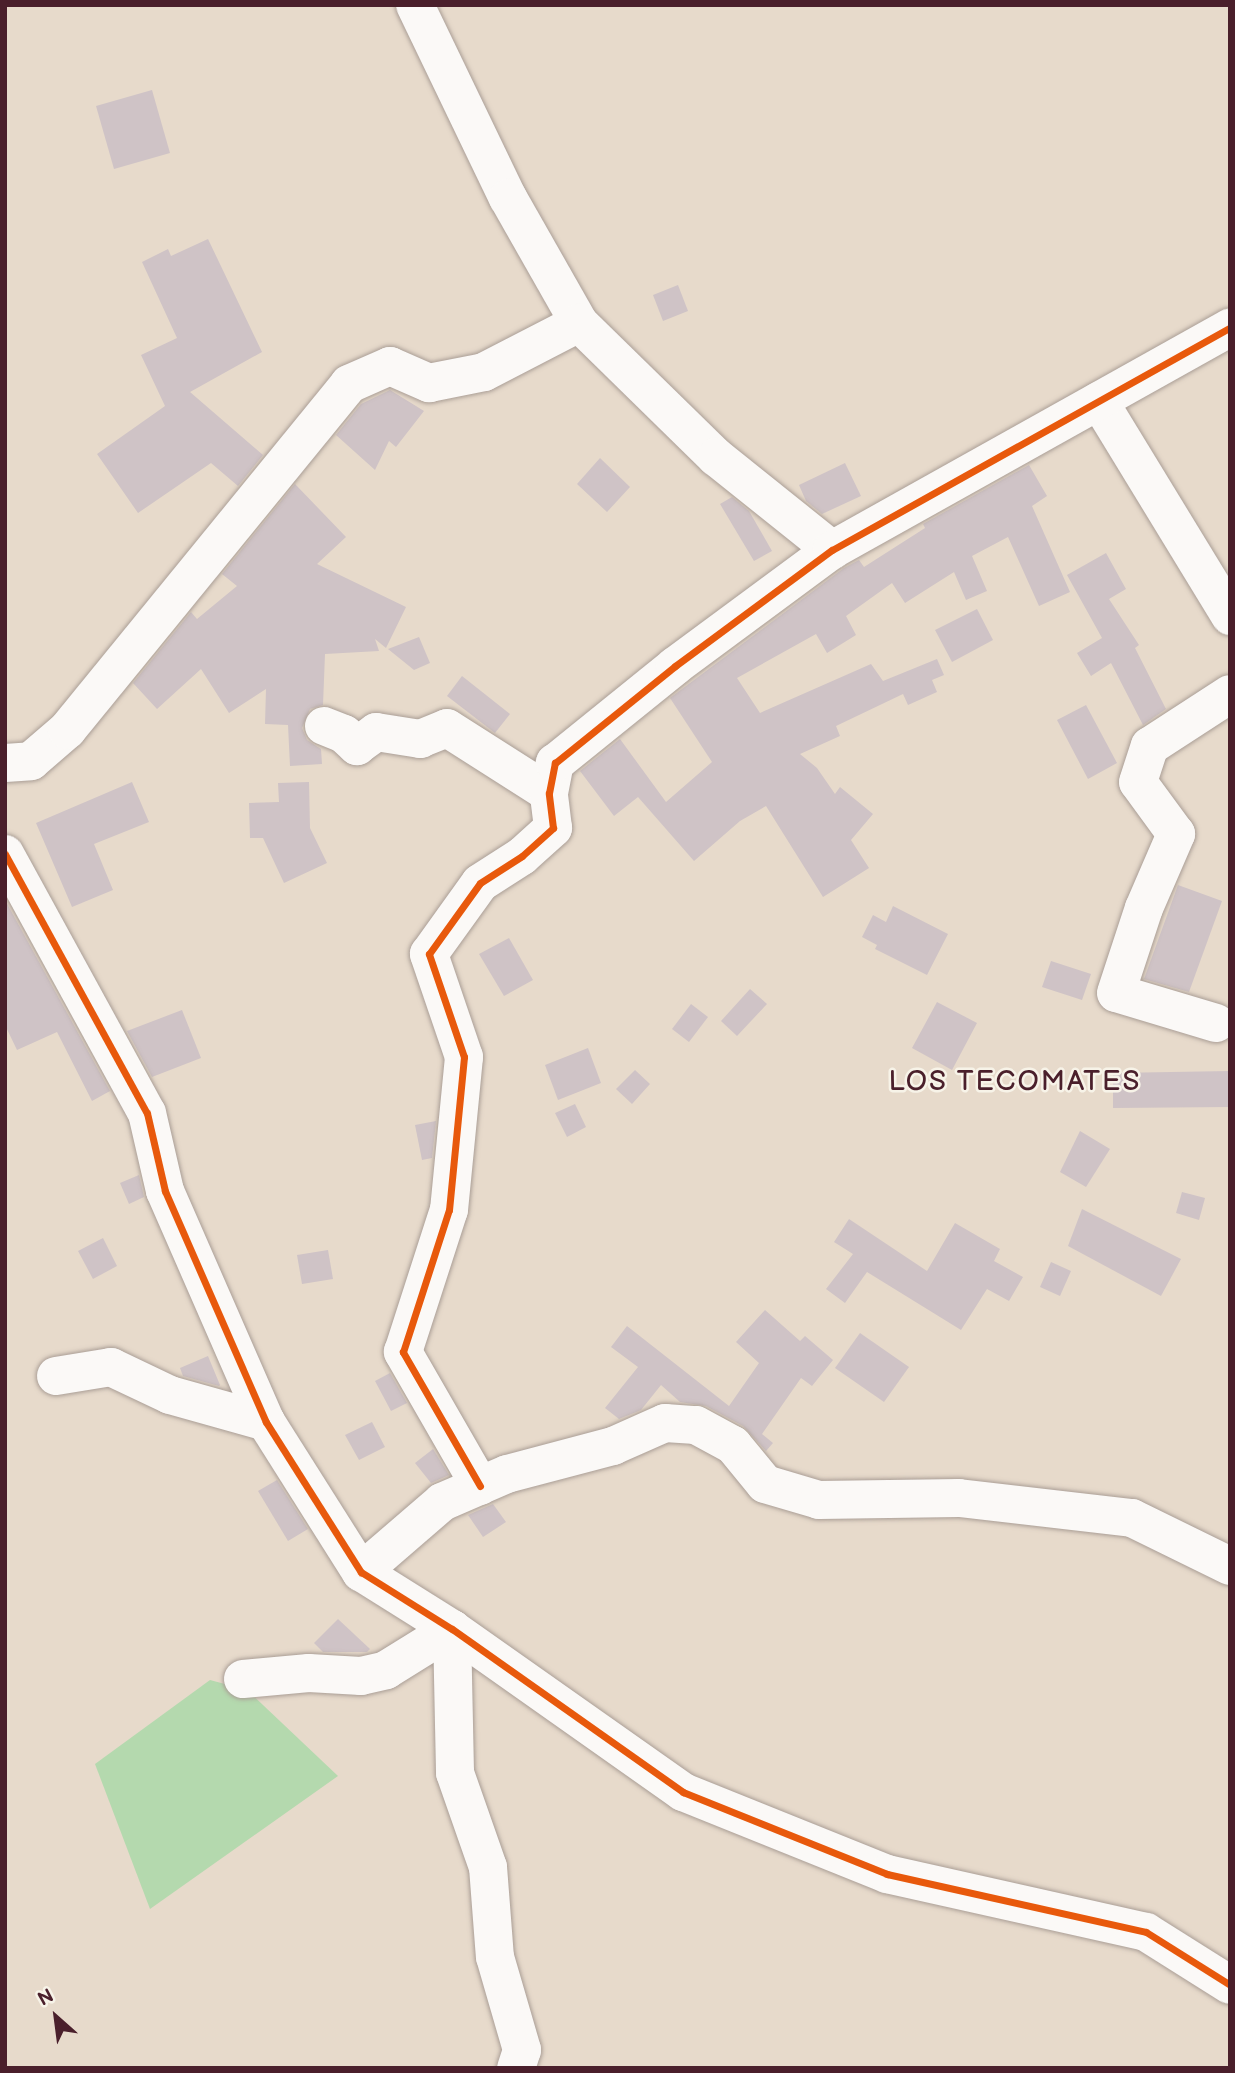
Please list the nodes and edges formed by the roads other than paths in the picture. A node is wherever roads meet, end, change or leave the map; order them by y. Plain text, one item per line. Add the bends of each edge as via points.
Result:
1 (415, 5) edge
2 (579, 323) junction
3 (1230, 328) edge
4 (1099, 401) junction
5 (832, 550) junction
6 (1230, 616) edge
7 (1230, 694) edge
8 (324, 726) dead end
9 (5, 763) edge
10 (550, 793) junction
11 (5, 854) edge
12 (1216, 1023) dead end
13 (56, 1376) dead end
14 (266, 1422) junction
15 (480, 1486) junction
16 (1230, 1566) edge
17 (361, 1572) junction
18 (452, 1629) junction
19 (243, 1679) dead end
20 (1230, 1985) edge
21 (516, 2068) edge

1 - 2 street via 508,198
2 - 5 street via 716,457
2 - 9 street via 484,372 429,383 390,366 349,384 67,730 30,761
3 - 4 street
4 - 5 street
4 - 6 street
5 - 10 street via 555,762
7 - 12 street via 1150,746 1138,782 1177,834 1144,908 1116,993
8 - 10 street via 344,734 357,746 376,732 420,739 447,728
10 - 15 street via 554,828 480,883 429,954 464,1057 449,1210 403,1352
11 - 14 street via 147,1113 165,1191
13 - 14 street via 111,1367 170,1395
14 - 17 street
15 - 16 street via 507,1474 613,1446 665,1423 696,1425 733,1445 765,1484 819,1500 959,1498 1132,1518
15 - 17 street via 442,1502
17 - 18 street
18 - 19 street via 386,1670 362,1676 309,1673
18 - 20 street via 683,1792 887,1874 1146,1932
18 - 21 street via 455,1773 488,1867 495,1957 522,2050

